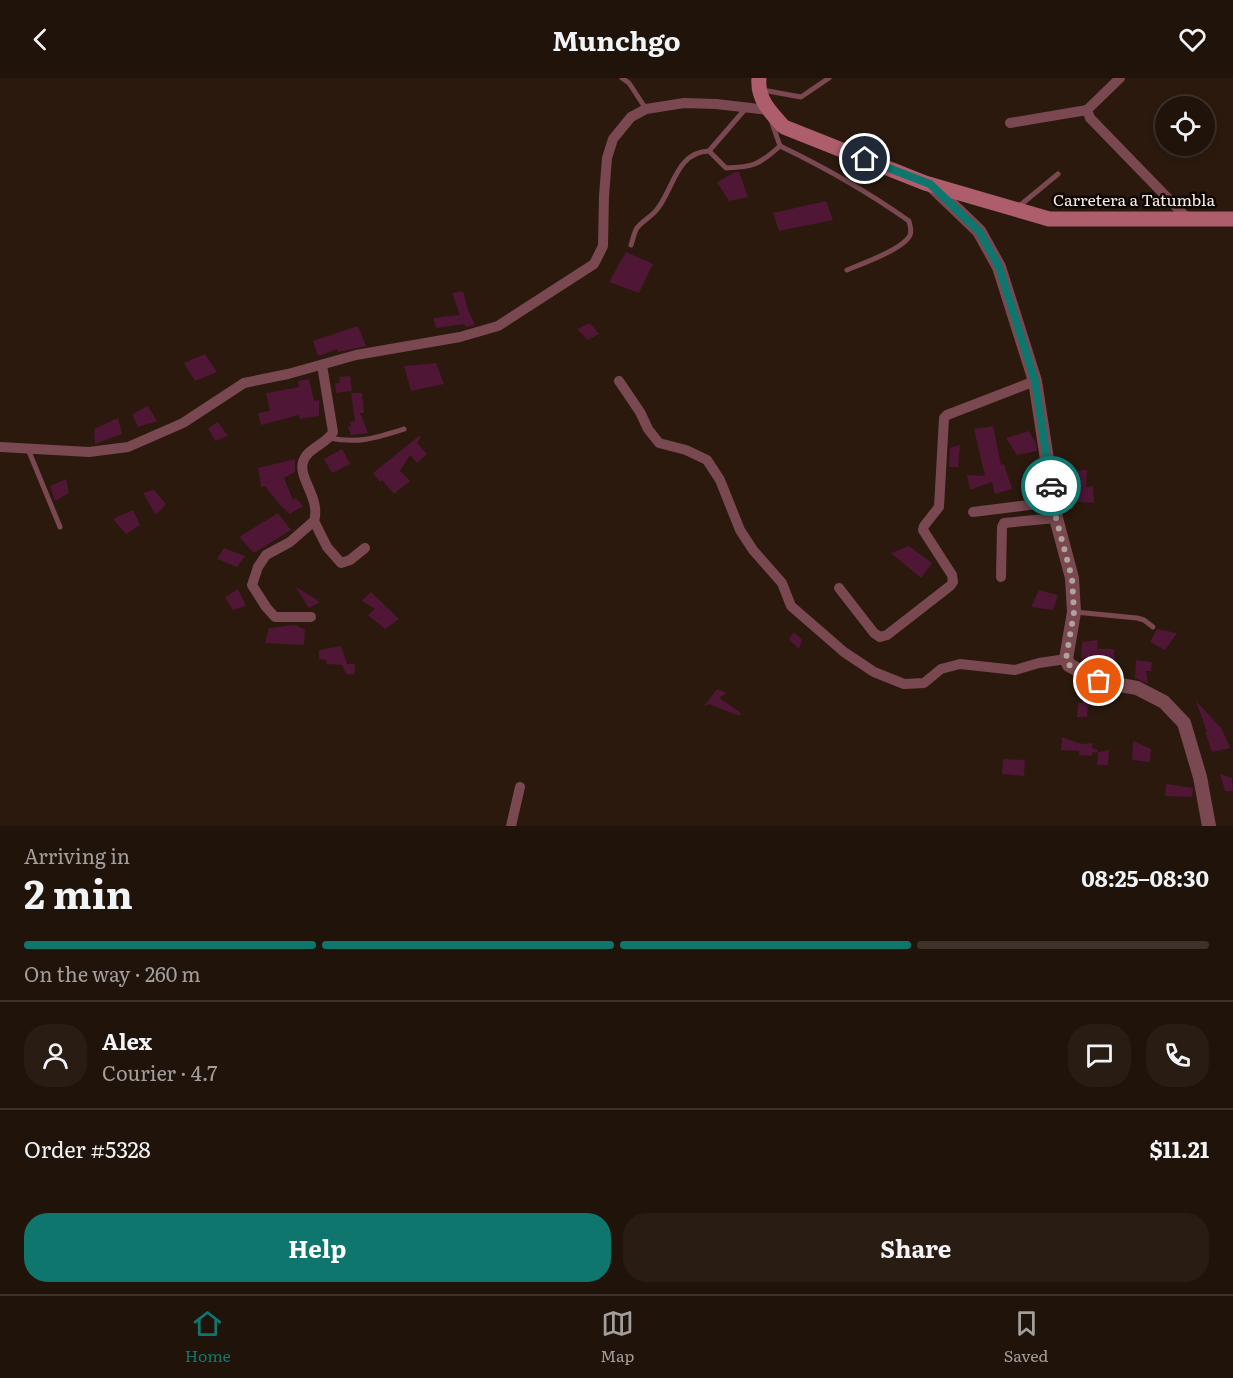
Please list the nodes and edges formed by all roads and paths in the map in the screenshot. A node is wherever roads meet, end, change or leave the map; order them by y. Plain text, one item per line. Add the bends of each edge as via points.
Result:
1 (622, 78) edge
2 (829, 78) edge
3 (1120, 78) edge
4 (758, 84) edge
5 (747, 107) junction
6 (646, 110) junction
7 (768, 110) junction
8 (1087, 110) junction
9 (1010, 123) dead end
10 (780, 147) junction
11 (709, 152) junction
12 (1058, 174) dead end
13 (930, 184) junction
14 (1015, 209) junction
15 (1188, 219) junction
16 (1233, 219) edge
17 (630, 245) dead end
18 (847, 270) dead end
19 (322, 364) junction
20 (619, 381) dead end
21 (1035, 381) junction
22 (404, 429) dead end
23 (329, 438) junction
24 (0, 447) edge
25 (28, 449) junction
26 (1053, 502) junction
27 (973, 512) dead end
28 (1056, 518) junction
29 (314, 521) junction
30 (60, 527) dead end
31 (365, 548) dead end
32 (1001, 578) dead end
33 (839, 588) dead end
34 (1074, 612) junction
35 (311, 617) dead end
36 (1153, 627) dead end
37 (1066, 659) junction
38 (520, 787) dead end
39 (511, 826) edge
40 (1209, 826) edge

1 - 6 lane
2 - 4 lane via 801,98
3 - 8 street
4 - 7 main road, Carretera a Tatumbla
5 - 6 street via 684,103
5 - 7 street
5 - 11 lane
6 - 19 street via 631,117 613,139 604,196 603,246 594,264 498,326
7 - 10 lane
7 - 13 main road, Carretera a Tatumbla via 784,127
8 - 9 street
8 - 15 street via 1090,118
10 - 11 lane via 750,167 726,168
10 - 18 lane via 870,193 909,221 909,238 899,246
11 - 17 lane via 697,152 678,170 658,208 637,228
12 - 14 lane
13 - 14 main road, Carretera a Tatumbla
13 - 21 street via 979,231 999,267
14 - 15 main road, Carretera a Tatumbla via 1049,219
15 - 16 main road, Carretera a Tatumbla
19 - 23 street via 333,432
19 - 25 street via 244,383 183,423 128,447 89,452
20 - 37 street via 659,443 707,460 720,480 740,530 782,583 791,606 844,652 874,672 904,684 924,683 941,669 960,664 1015,670
21 - 26 street
21 - 33 street via 944,418 939,507 923,530 952,575 950,586 880,637
22 - 23 lane via 369,440
23 - 29 street via 302,465 316,506
24 - 25 street
25 - 30 lane
26 - 27 street
26 - 28 street
28 - 32 street via 1004,523
28 - 34 street via 1072,578
29 - 31 street via 327,547 341,563
29 - 35 street via 290,542 266,555 252,585 275,617
34 - 36 lane via 1137,618
34 - 37 street
37 - 40 street via 1069,665 1099,681 1137,688 1164,702 1184,723
38 - 39 street

